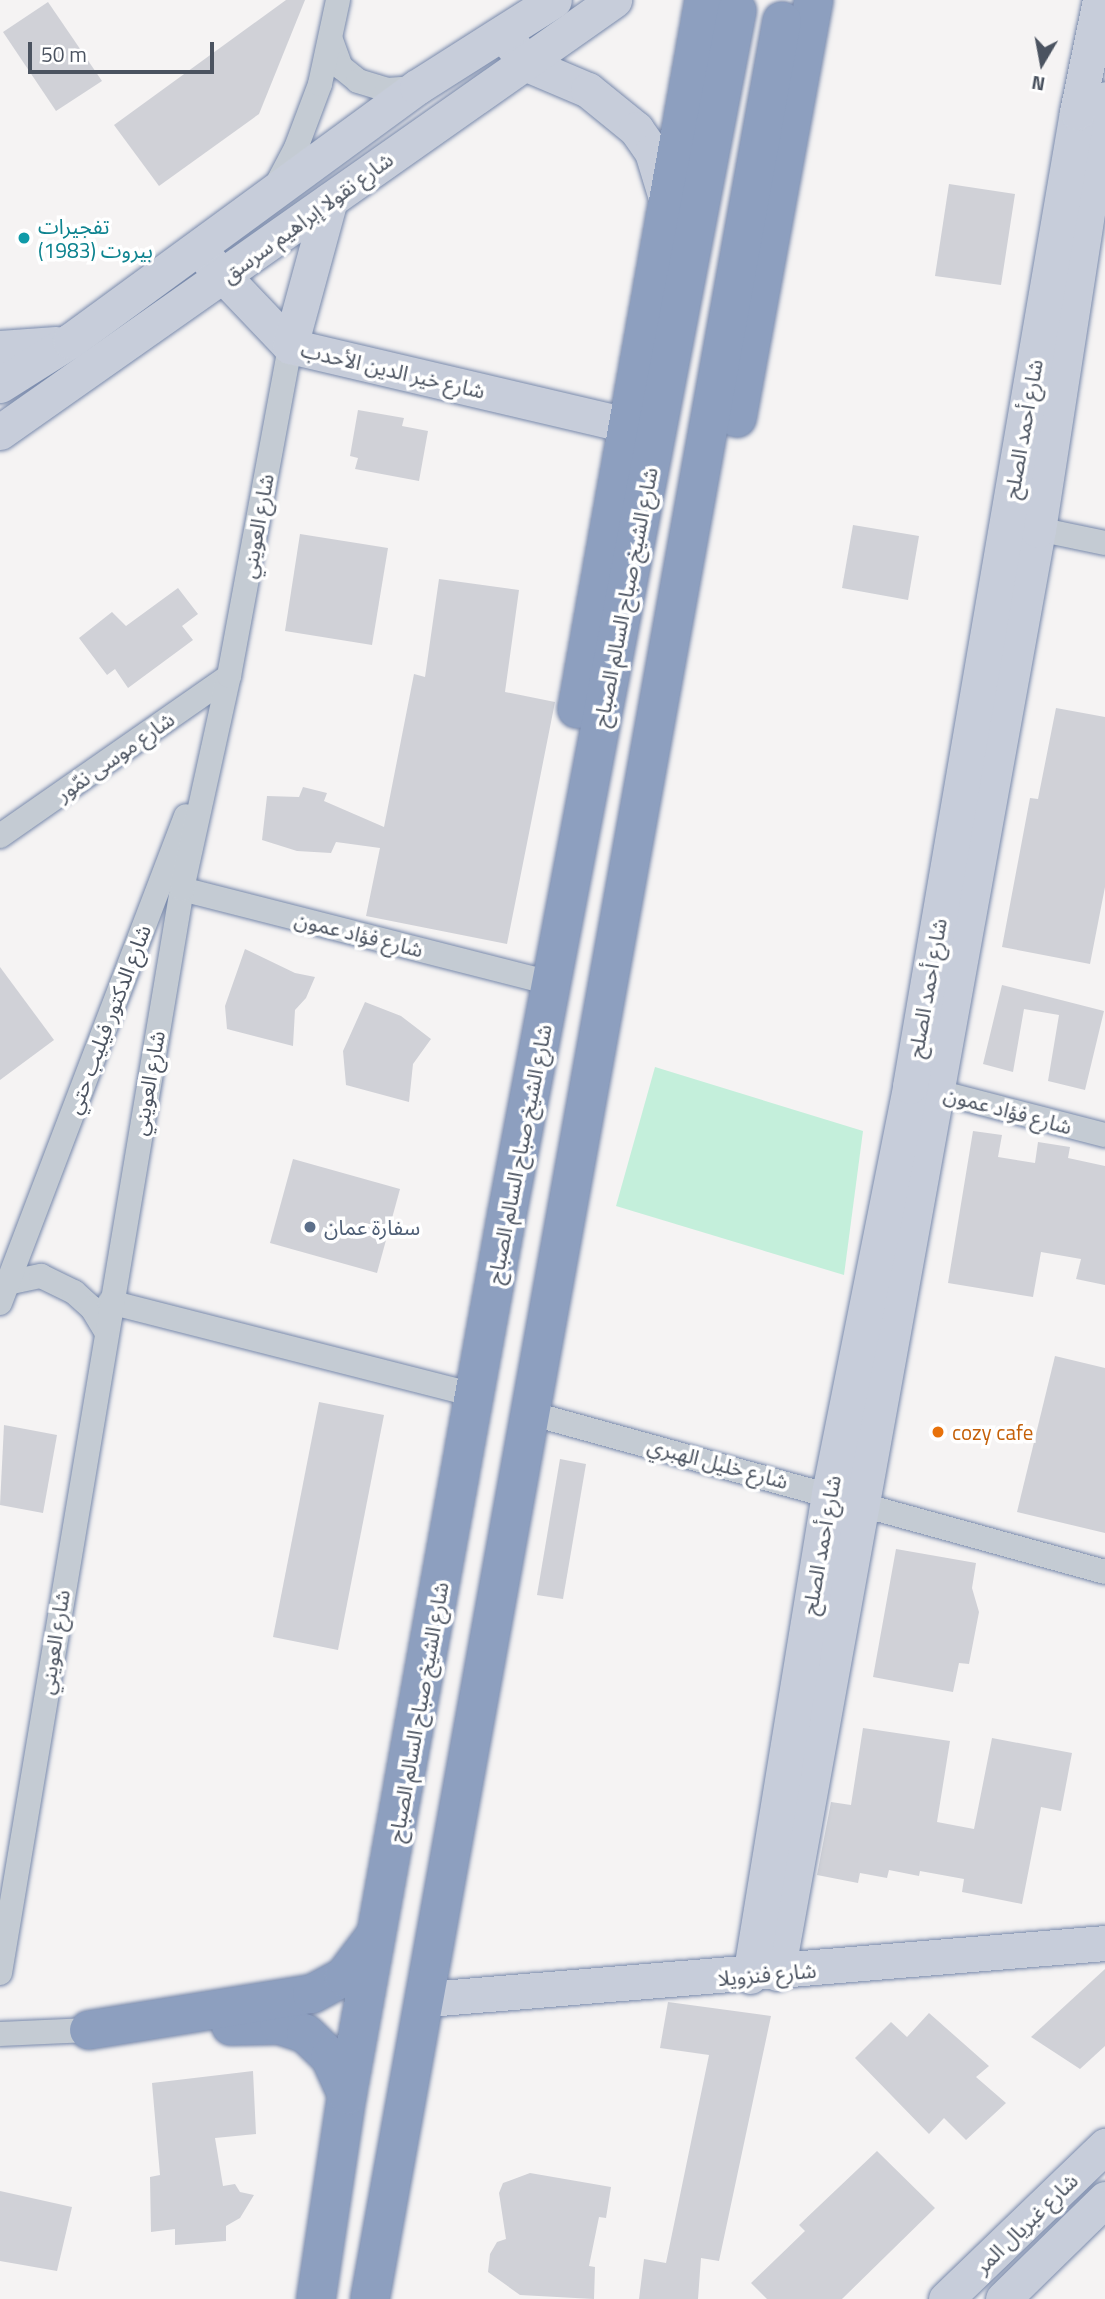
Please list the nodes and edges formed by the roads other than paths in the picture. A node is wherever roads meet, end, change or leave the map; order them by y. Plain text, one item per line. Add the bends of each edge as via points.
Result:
1 (338, 0) edge
2 (554, 0) edge
3 (614, 0) edge
4 (814, 0) edge
5 (1100, 0) edge
6 (720, 6) edge
7 (782, 21) dead end
8 (503, 33) junction
9 (331, 40) junction
10 (525, 60) junction
11 (417, 87) junction
12 (1105, 99) edge
13 (1089, 171) edge
14 (271, 193) junction
15 (330, 200) junction
16 (667, 201) junction
17 (198, 248) junction
18 (225, 278) junction
19 (290, 346) junction
20 (1, 373) edge
21 (52, 394) junction
22 (627, 425) junction
23 (0, 432) edge
24 (1023, 526) junction
25 (1105, 543) edge
26 (229, 676) junction
27 (217, 735) junction
28 (0, 836) edge
29 (182, 890) junction
30 (535, 979) junction
31 (924, 1088) junction
32 (1105, 1135) edge
33 (507, 1214) junction
34 (564, 1227) junction
35 (4, 1293) edge
36 (110, 1302) junction
37 (105, 1330) junction
38 (475, 1395) junction
39 (533, 1414) junction
40 (829, 1493) junction
41 (863, 1502) junction
42 (1105, 1572) edge
43 (378, 1931) junction
44 (1105, 1944) edge
45 (0, 1973) edge
46 (763, 1975) junction
47 (428, 1998) junction
48 (89, 2030) junction
49 (0, 2034) edge
50 (345, 2113) junction
51 (400, 2135) junction
52 (1105, 2147) edge
53 (1105, 2199) edge
54 (292, 2299) edge
55 (316, 2299) edge
56 (370, 2299) edge
57 (389, 2299) edge
58 (946, 2299) edge
59 (1003, 2299) edge

1 - 9 street
2 - 8 street, شارع نقولا إبراهيم سرسق
3 - 10 street, شارع نقولا إبراهيم سرسق
4 - 34 highway via 645,915 615,1045
5 - 13 street, شارع أحمد الصلح
6 - 16 highway
6 - 33 highway, شارع الشيخ صباح السالم الصباح
7 - 34 highway
8 - 10 street
8 - 11 street, شارع نقولا إبراهيم سرسق
9 - 11 street via 341,67 358,81 387,90
9 - 14 street via 296,148
10 - 15 street, شارع نقولا إبراهيم سرسق
10 - 16 street via 588,90 636,129 652,152
11 - 14 street, شارع نقولا إبراهيم سرسق
12 - 13 street, شارع أحمد الصلح
13 - 24 street, شارع أحمد الصلح
14 - 17 street, شارع نقولا إبراهيم سرسق
15 - 18 street, شارع نقولا إبراهيم سرسق
15 - 19 street, شارع العويني
16 - 22 highway
17 - 18 street, شارع خير الدين الأحدب
17 - 20 street, شارع نقولا إبراهيم سرسق via 70,341 40,348
18 - 19 street, شارع خير الدين الأحدب
18 - 21 street, شارع نقولا إبراهيم سرسق
19 - 22 street, شارع خير الدين الأحدب
19 - 26 street, شارع العويني
20 - 21 street
21 - 23 street, شارع نقولا إبراهيم سرسق
22 - 30 highway
24 - 25 street
24 - 31 street, شارع أحمد الصلح
26 - 27 street, شارع العويني
26 - 28 street, شارع موسى نمّور
27 - 29 street, شارع العويني
27 - 35 street, شارع الدكتور فيليب حتي
29 - 30 street, شارع فؤاد عمون
29 - 36 street, شارع العويني
30 - 33 highway
31 - 32 street, شارع فؤاد عمون
31 - 40 street, شارع أحمد الصلح
31 - 41 street, شارع أحمد الصلح
33 - 38 highway, شارع الشيخ صباح السالم الصباح
34 - 39 highway
35 - 37 street via 41,1276 74,1292 93,1308
36 - 37 street, شارع العويني
36 - 38 street
37 - 45 street, شارع العويني
38 - 43 highway, شارع الشيخ صباح السالم الصباح
39 - 40 street, شارع خليل الهبري
39 - 47 highway
40 - 41 street, شارع خليل الهبري
40 - 46 street, شارع أحمد الصلح
41 - 42 street, شارع خليل الهبري
41 - 46 street, شارع أحمد الصلح
43 - 48 highway via 352,1970 335,1985 312,1994
43 - 50 highway, شارع الشيخ صباح السالم الصباح
44 - 46 street, شارع فنزويلا
46 - 47 street, شارع فنزويلا
47 - 51 highway
48 - 49 street
48 - 50 highway via 294,2028 324,2048
50 - 54 highway
50 - 55 highway, شارع الشيخ صباح السالم الصباح
51 - 56 highway
51 - 57 highway
52 - 58 street, شارع غبريال المر
53 - 59 street, شارع غبريال المر

